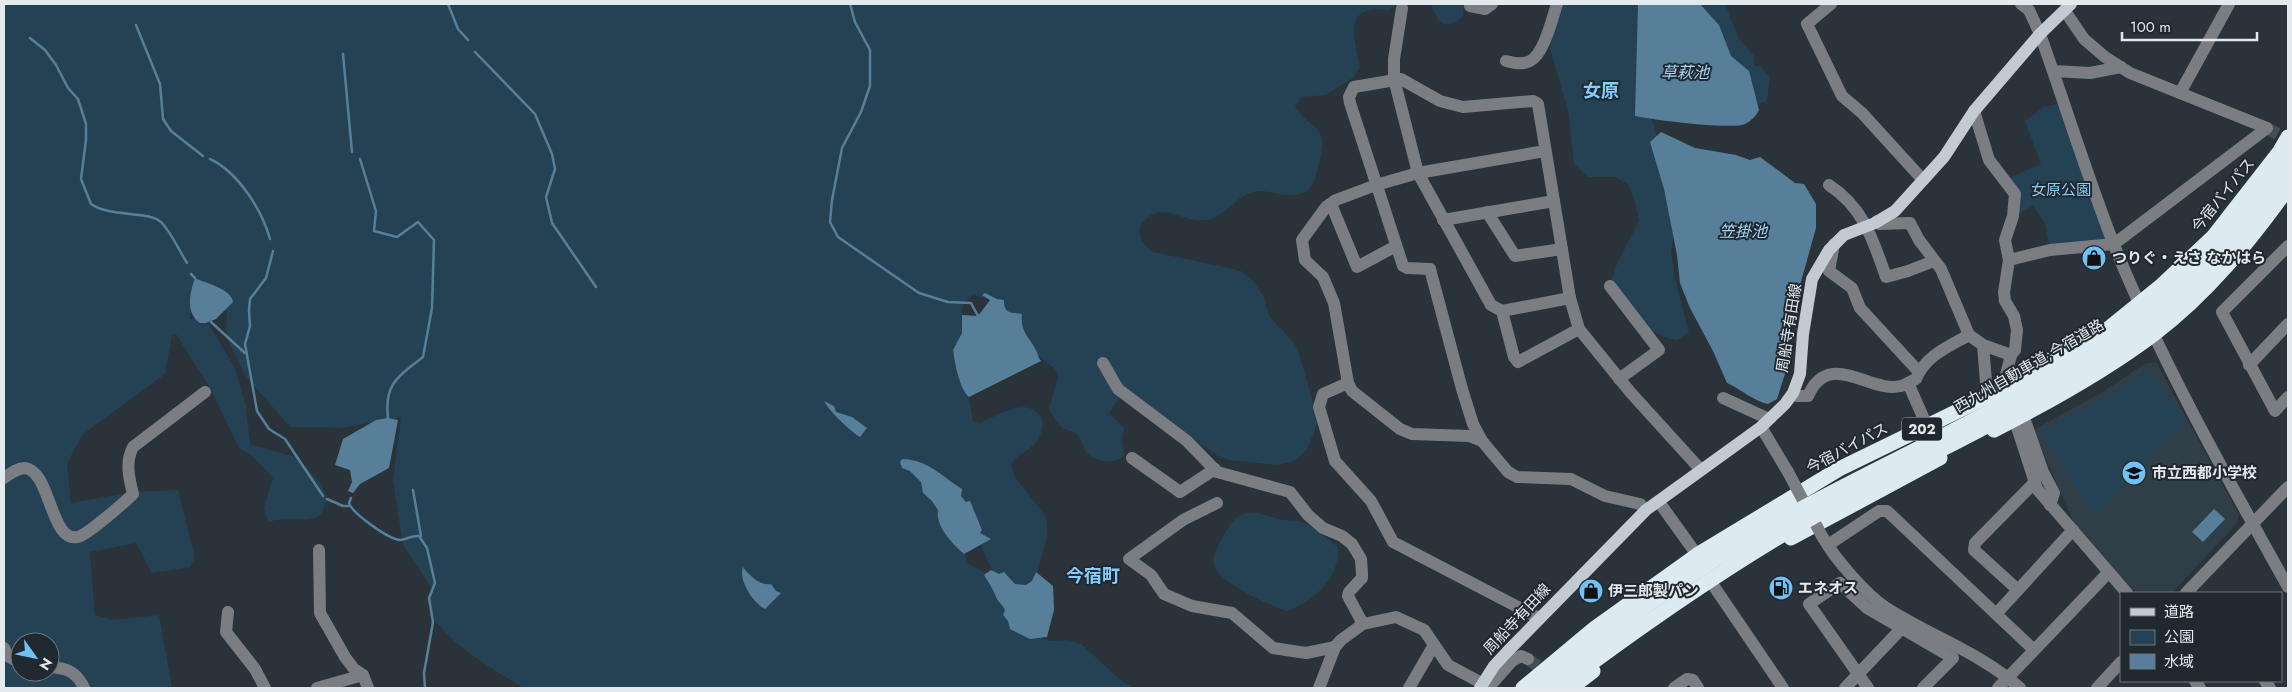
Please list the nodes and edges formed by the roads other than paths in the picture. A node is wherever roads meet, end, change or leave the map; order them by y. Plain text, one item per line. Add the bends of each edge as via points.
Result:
1 (1492, 4) edge
2 (1557, 4) edge
3 (1831, 4) edge
4 (2021, 4) edge
5 (2228, 4) edge
6 (1470, 6) dead end
7 (2068, 7) edge
8 (1402, 8) dead end
9 (2040, 34) junction
10 (1506, 61) dead end
11 (2121, 67) junction
12 (2054, 71) junction
13 (1394, 79) junction
14 (2180, 93) junction
15 (1974, 111) junction
16 (2288, 137) edge
17 (1545, 151) junction
18 (2288, 152) edge
19 (1418, 173) junction
20 (2288, 175) edge
21 (1923, 180) junction
22 (1376, 185) junction
23 (1829, 185) dead end
24 (2288, 188) edge
25 (1554, 200) junction
26 (1331, 204) junction
27 (1487, 212) junction
28 (1443, 220) junction
29 (1873, 224) junction
30 (1834, 244) junction
31 (2114, 244) junction
32 (1396, 246) junction
33 (2288, 246) edge
34 (1562, 249) junction
35 (2009, 260) junction
36 (1934, 261) junction
37 (1610, 286) dead end
38 (1570, 298) junction
39 (2141, 302) junction
40 (1502, 311) junction
41 (2288, 324) edge
42 (1579, 329) junction
43 (2154, 332) junction
44 (1969, 335) junction
45 (1983, 345) junction
46 (2011, 355) junction
47 (1103, 363) dead end
48 (2249, 365) junction
49 (1919, 372) junction
50 (1619, 379) junction
51 (1986, 382) dead end
52 (1908, 383) junction
53 (1348, 384) junction
54 (2010, 384) junction
55 (205, 392) dead end
56 (1792, 394) junction
57 (2288, 397) edge
58 (1723, 398) dead end
59 (2019, 420) junction
60 (1765, 423) junction
61 (1927, 426) junction
62 (1482, 441) junction
63 (1132, 458) dead end
64 (1215, 469) junction
65 (1701, 470) junction
66 (4, 478) edge
67 (2035, 482) junction
68 (2288, 487) edge
69 (1659, 502) junction
70 (1217, 503) dead end
71 (2050, 505) junction
72 (1646, 510) junction
73 (2253, 524) junction
74 (2073, 530) junction
75 (1826, 542) junction
76 (319, 550) dead end
77 (1697, 555) junction
78 (2108, 573) junction
79 (1713, 585) junction
80 (2288, 587) edge
81 (2018, 590) junction
82 (2126, 592) edge
83 (2187, 592) edge
84 (228, 612) dead end
85 (1996, 614) junction
86 (1539, 618) junction
87 (1363, 624) junction
88 (1901, 628) junction
89 (1434, 645) junction
90 (1335, 647) junction
91 (2034, 650) junction
92 (1528, 658) dead end
93 (2120, 663) edge
94 (60, 669) edge
95 (363, 675) junction
96 (1858, 675) junction
97 (2008, 678) junction
98 (1481, 686) edge
99 (84, 688) edge
100 (265, 688) edge
101 (317, 688) edge
102 (368, 688) edge
103 (1319, 688) edge
104 (1409, 688) edge
105 (1524, 688) edge
106 (1542, 688) edge
107 (1558, 688) edge
108 (1571, 688) edge
109 (1674, 688) edge
110 (1698, 688) edge
111 (1783, 688) edge
112 (1845, 688) edge
113 (1868, 688) edge
114 (1923, 688) edge
115 (1998, 688) edge
116 (2020, 688) edge
117 (2097, 688) edge

1 - 6 street via 1485,9
2 - 10 street via 1538,54 1520,64
3 - 21 street via 1807,24 1842,96 1862,113
4 - 9 street via 2029,10
5 - 14 street
7 - 9 main road, 周船寺有田線
7 - 11 street via 2084,39
8 - 13 street
9 - 12 street
9 - 15 main road, 周船寺有田線
11 - 12 street via 2090,73
11 - 14 street
12 - 31 street
13 - 17 street via 1401,78 1440,101 1463,107 1533,101 1538,104
13 - 19 street
13 - 22 street via 1354,87 1349,97
14 - 31 street via 2268,128
15 - 21 main road, 周船寺有田線 via 1944,157
15 - 35 street via 1990,160 2015,194 2013,216 2005,240
16 - 39 highway, 今宿バイパス / 202 via 2213,237
17 - 19 street
17 - 25 street
18 - 106 highway, 西九州自動車道;今宿道路, bridge via 2249,211 2224,241 2168,295 2115,336 2042,382 1738,546 1610,633
19 - 22 street
19 - 28 street
20 - 107 highway, 西九州自動車道;今宿道路, bridge via 2258,218 2204,280 2122,348 2049,393 1865,489 1742,559
21 - 29 main road, 周船寺有田線 via 1895,211
22 - 26 street
22 - 32 street
23 - 29 street
24 - 43 highway, 202 via 2253,238 2198,296
25 - 27 street
25 - 34 street
26 - 32 street via 1357,267
26 - 53 street via 1302,240 1305,260 1323,277 1334,303
27 - 28 street
27 - 34 street via 1515,256
28 - 40 street via 1491,305
29 - 30 main road, 周船寺有田線 via 1844,235
29 - 36 street via 1910,223
29 - 36 street via 1886,277
30 - 49 street via 1830,271 1852,288 1860,308
30 - 56 main road, 周船寺有田線 via 1812,279 1800,374
31 - 35 street via 2050,250
31 - 39 street
32 - 62 street via 1403,266 1430,269 1462,389
33 - 48 street via 2222,312
34 - 38 street
35 - 46 street via 2005,301 2014,316 2017,330 2015,350
36 - 44 street via 1941,269
37 - 50 street via 1659,350
38 - 40 street
38 - 42 street
39 - 43 street
39 - 54 highway, 今宿バイパス / 202 via 2073,351
40 - 42 street via 1518,362
41 - 48 street
42 - 50 street
43 - 59 highway, 202 via 2081,383
43 - 73 street
44 - 45 street
44 - 49 street via 1931,357
45 - 46 street
45 - 51 street
46 - 54 street via 2006,376
47 - 64 street via 1118,389 1187,441
48 - 57 street via 2275,411
49 - 52 street via 1916,379
50 - 65 street
52 - 56 street via 1890,386 1852,376 1827,374 1814,382 1808,396
52 - 61 street
53 - 62 street via 1352,391 1400,429 1412,434 1469,436
53 - 86 street via 1323,394 1320,407 1335,461 1371,501 1393,542
54 - 61 highway, 今宿バイパス / 202
55 - 66 street via 133,447 128,467 133,494 79,537 70,537 61,531 46,493 33,472 19,469
56 - 60 main road, 周船寺有田線
58 - 60 street
59 - 67 street
59 - 71 street via 2054,493
59 - 79 highway, 202 via 1810,528
60 - 65 main road, 周船寺有田線
60 - 75 street, bridge
61 - 77 highway, 今宿バイパス / 202 via 1840,469
62 - 72 street via 1508,472 1517,477 1571,479 1604,496 1640,504
63 - 64 street via 1180,492
64 - 87 street via 1290,492 1323,528 1352,544 1361,559 1362,578 1348,596
65 - 69 main road, 周船寺有田線
67 - 71 street
67 - 81 street via 1975,543 1974,550
68 - 73 street
69 - 72 main road, 周船寺有田線
69 - 77 street
70 - 90 street via 1182,520 1130,559 1151,575 1164,594 1192,606 1232,613 1272,648 1306,653
71 - 74 street
72 - 86 main road, 周船寺有田線
73 - 80 street
73 - 83 street
74 - 78 street
74 - 81 street
75 - 85 street via 1879,511 1887,511
75 - 97 street via 1834,556 1884,606
76 - 95 street via 320,614 345,657
77 - 79 street
77 - 105 highway, 今宿バイパス / 202 via 1595,628
78 - 82 street
78 - 91 street
79 - 108 highway, 202
79 - 111 street
81 - 85 street
84 - 100 street via 226,632
85 - 91 street
86 - 98 main road, 周船寺有田線 via 1494,666
87 - 89 street via 1396,617 1424,630
87 - 90 street
88 - 96 street
88 - 96 street via 1867,608 1840,583 1809,604
88 - 114 street via 1953,658
89 - 98 street via 1448,665
89 - 104 street
90 - 103 street
91 - 97 street
92 - 98 street via 1521,656 1512,660 1489,687
93 - 117 street
94 - 99 street via 77,675
95 - 101 street
95 - 102 street
96 - 112 street
96 - 113 street
97 - 115 street
97 - 116 street
109 - 110 street via 1687,679 1693,680

